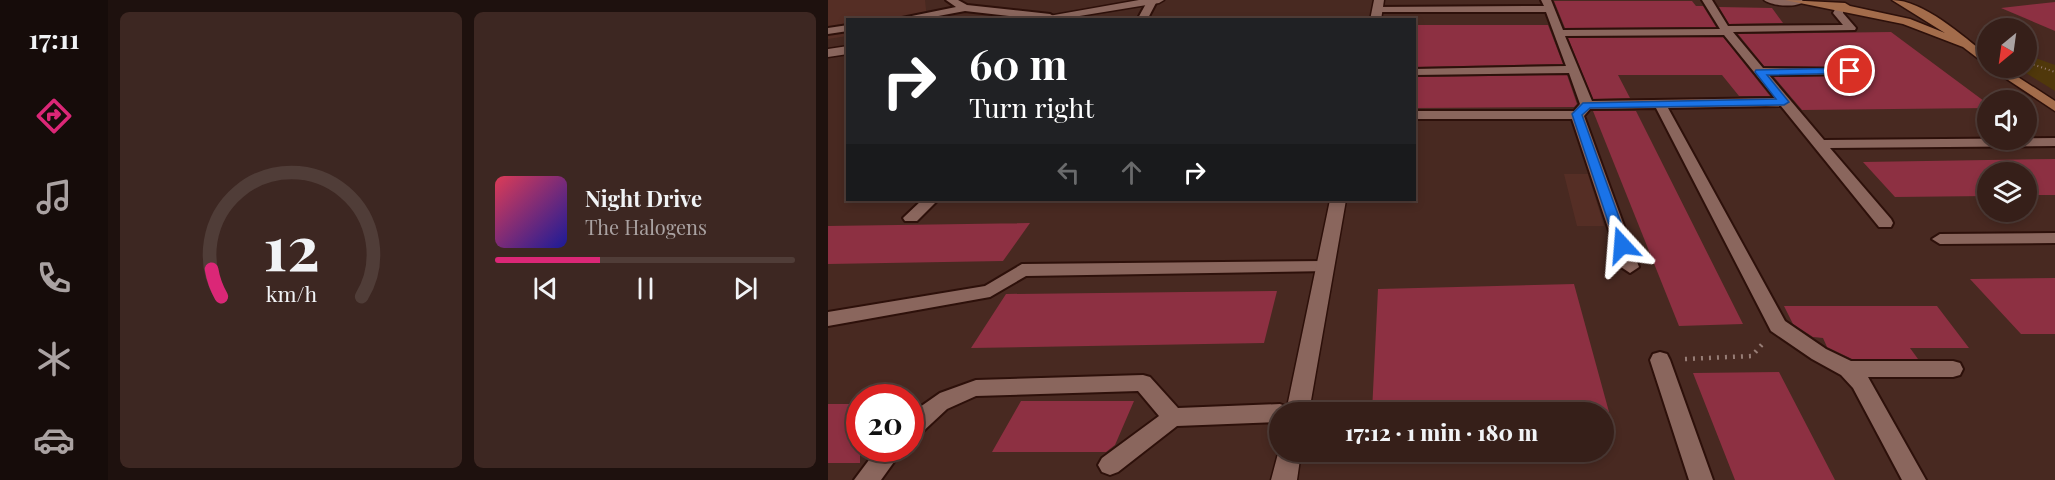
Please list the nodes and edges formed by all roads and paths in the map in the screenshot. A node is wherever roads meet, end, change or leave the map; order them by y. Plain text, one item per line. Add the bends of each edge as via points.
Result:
1 (951, 0) edge
2 (1707, 0) edge
3 (1768, 0) edge
4 (1868, 0) edge
5 (1897, 0) edge
6 (1155, 1) edge
7 (1794, 1) edge
8 (1548, 5) edge
9 (1837, 7) junction
10 (965, 8) junction
11 (1377, 10) edge
12 (1050, 16) junction
13 (908, 18) edge
14 (1040, 18) edge
15 (1143, 18) edge
16 (846, 28) edge
17 (828, 31) edge
18 (1726, 31) junction
19 (1559, 33) junction
20 (1962, 44) junction
21 (846, 50) edge
22 (828, 53) edge
23 (1977, 54) edge
24 (2037, 66) edge
25 (1573, 69) junction
26 (1850, 71) dead end
27 (1416, 72) edge
28 (1760, 72) junction
29 (2055, 72) edge
30 (2011, 78) edge
31 (1784, 102) junction
32 (1660, 104) junction
33 (2055, 107) edge
34 (1582, 110) junction
35 (1416, 115) edge
36 (2055, 142) edge
37 (1819, 144) junction
38 (929, 201) edge
39 (1338, 201) edge
40 (911, 218) dead end
41 (1885, 223) dead end
42 (2055, 238) edge
43 (1940, 239) dead end
44 (1324, 267) junction
45 (1630, 267) dead end
46 (828, 319) edge
47 (1778, 326) junction
48 (1660, 360) joint
49 (1848, 369) junction
50 (1953, 369) dead end
51 (1299, 402) edge
52 (924, 413) edge
53 (1269, 413) edge
54 (1173, 417) junction
55 (881, 462) edge
56 (1287, 462) edge
57 (1110, 465) dead end
58 (866, 480) edge
59 (1284, 480) edge
60 (1701, 480) edge
61 (1914, 480) edge

1 - 10 lane
2 - 18 lane
3 - 7 street
4 - 9 main road
5 - 20 main road via 1947,29
6 - 12 street
6 - 15 lane
7 - 9 main road
8 - 11 lane
8 - 19 lane
9 - 18 lane via 1851,28
9 - 20 main road via 1906,21
10 - 12 lane
10 - 13 lane
12 - 14 street
16 - 17 lane
18 - 19 lane
18 - 28 lane
19 - 25 lane
20 - 23 main road
21 - 22 street
24 - 29 path
25 - 27 lane
25 - 34 lane
26 - 28 lane
28 - 31 lane
30 - 33 main road
31 - 32 lane
31 - 37 lane
32 - 34 lane
32 - 47 lane
34 - 35 lane
34 - 45 lane
36 - 37 lane
37 - 41 lane
38 - 40 lane
39 - 44 street
42 - 43 lane
44 - 46 lane via 1022,270 990,291
44 - 51 street
47 - 48 path via 1752,356
47 - 49 lane
48 - 60 lane
49 - 50 lane
49 - 61 lane via 1860,382
52 - 54 lane via 976,388 1143,383
53 - 54 lane
54 - 57 lane
55 - 58 lane
56 - 59 street

